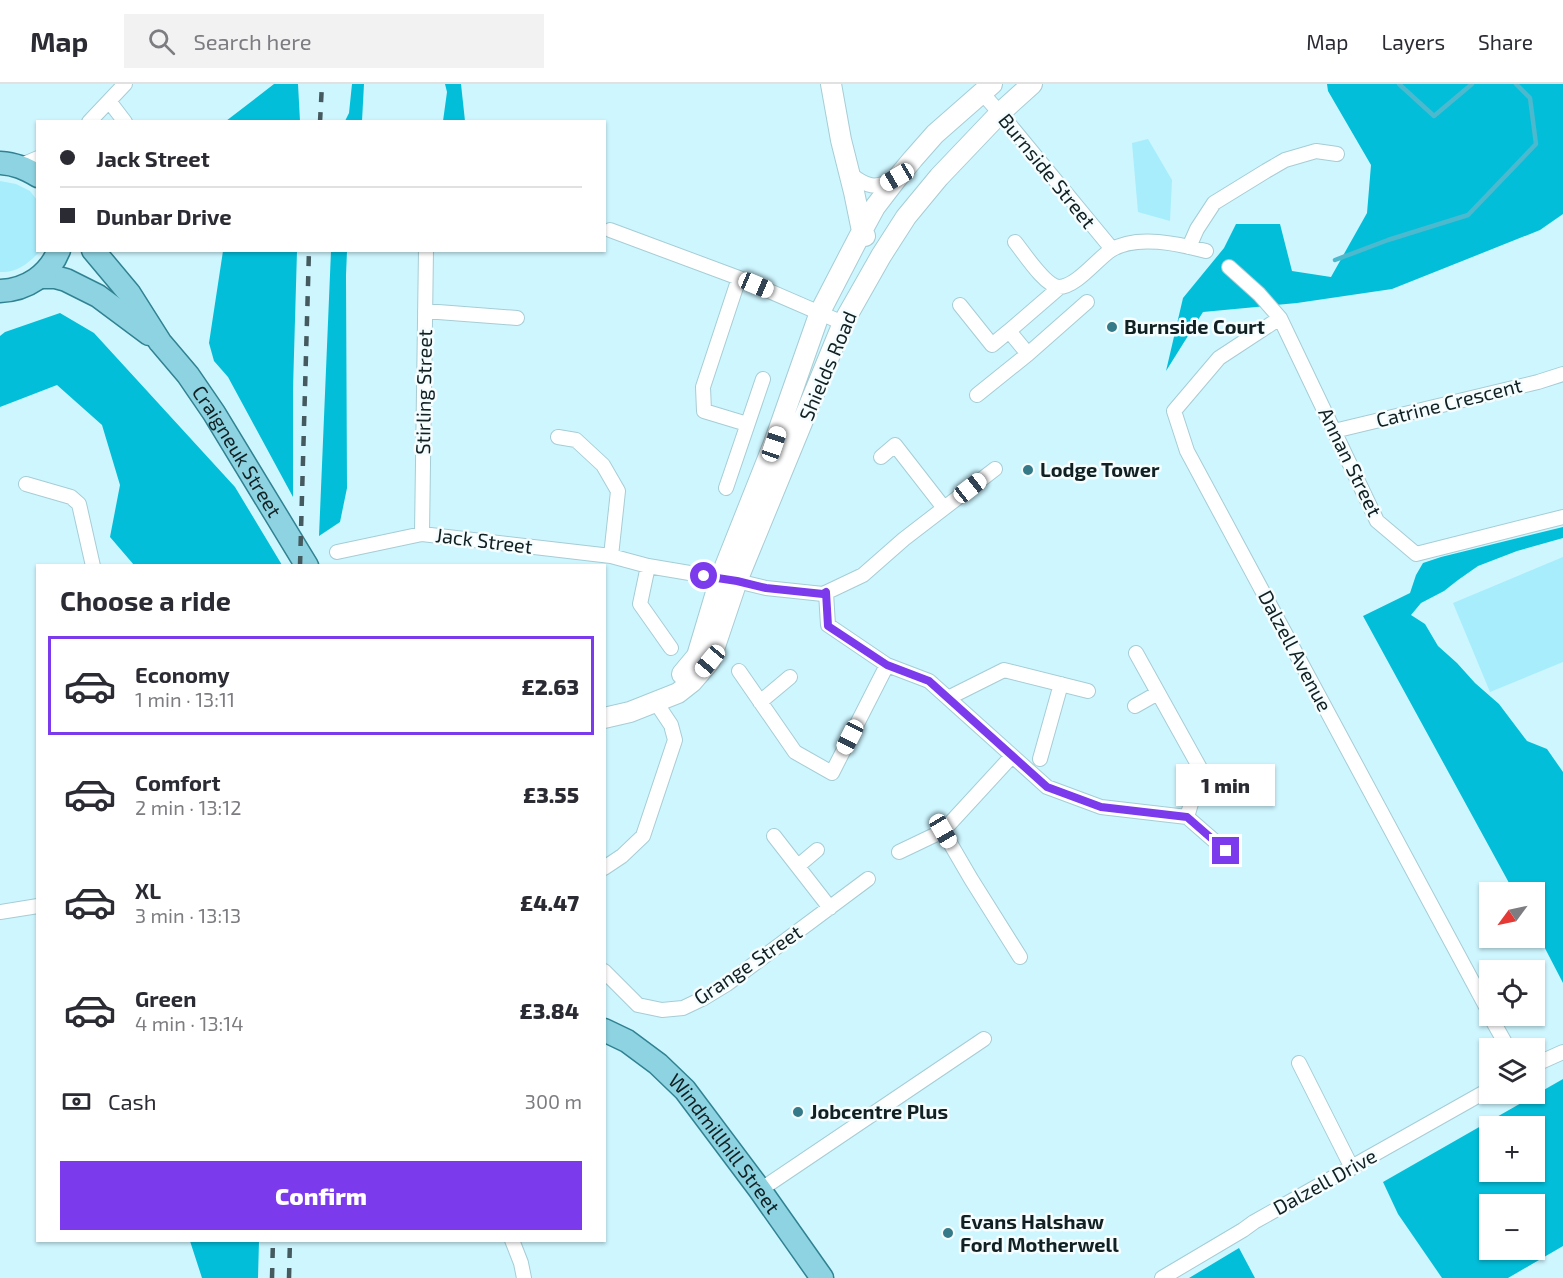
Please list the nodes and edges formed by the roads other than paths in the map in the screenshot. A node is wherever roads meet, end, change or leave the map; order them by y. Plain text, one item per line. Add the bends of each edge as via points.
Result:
1 (125, 84) edge
2 (831, 84) edge
3 (1032, 84) edge
4 (987, 88) edge
5 (109, 101) junction
6 (1000, 113) junction
7 (91, 120) edge
8 (123, 120) edge
9 (1337, 154) dead end
10 (849, 173) junction
11 (897, 177) junction
12 (610, 230) dead end
13 (862, 231) junction
14 (1015, 242) dead end
15 (1189, 247) junction
16 (1112, 249) junction
17 (1206, 251) dead end
18 (58, 252) edge
19 (95, 252) edge
20 (426, 252) edge
21 (881, 256) junction
22 (1228, 267) dead end
23 (42, 277) junction
24 (738, 278) junction
25 (1059, 287) junction
26 (1, 292) edge
27 (1087, 302) dead end
28 (960, 305) dead end
29 (425, 311) junction
30 (820, 312) junction
31 (517, 318) dead end
32 (1280, 318) junction
33 (843, 323) junction
34 (1009, 331) junction
35 (160, 342) junction
36 (1028, 354) junction
37 (1563, 374) edge
38 (763, 379) dead end
39 (977, 395) dead end
40 (747, 424) junction
41 (1334, 431) junction
42 (558, 437) dead end
43 (881, 457) dead end
44 (995, 469) dead end
45 (26, 484) dead end
46 (726, 488) dead end
47 (944, 508) junction
48 (1563, 517) edge
49 (422, 534) junction
50 (337, 552) dead end
51 (611, 556) junction
52 (93, 564) edge
53 (306, 564) edge
54 (648, 566) junction
55 (728, 580) junction
56 (826, 592) junction
57 (671, 648) dead end
58 (1136, 653) dead end
59 (887, 665) junction
60 (739, 671) dead end
61 (790, 677) dead end
62 (1061, 684) junction
63 (1088, 692) dead end
64 (1158, 693) junction
65 (948, 698) junction
66 (655, 701) junction
67 (760, 702) junction
68 (1135, 706) dead end
69 (606, 718) edge
70 (1012, 756) junction
71 (1040, 759) dead end
72 (1187, 817) junction
73 (943, 831) junction
74 (774, 836) dead end
75 (818, 850) dead end
76 (1226, 851) dead end
77 (899, 852) dead end
78 (798, 866) junction
79 (606, 867) edge
80 (868, 879) dead end
81 (36, 906) edge
82 (830, 908) junction
83 (0, 912) edge
84 (1020, 957) dead end
85 (606, 973) edge
86 (1479, 995) edge
87 (606, 1031) edge
88 (984, 1039) dead end
89 (1563, 1052) edge
90 (1545, 1060) edge
91 (1299, 1063) dead end
92 (1479, 1095) edge
93 (1352, 1167) junction
94 (760, 1190) junction
95 (513, 1242) edge
96 (524, 1278) edge
97 (822, 1278) edge
98 (1162, 1278) edge

1 - 5 street
2 - 10 main road
3 - 6 main road, Shields Road
4 - 6 street, Burnside Street
4 - 11 main road, Shields Road via 935,134
5 - 7 street
5 - 8 street
6 - 16 street, Burnside Street
6 - 21 main road, Shields Road via 939,177
9 - 15 street via 1316,150 1285,160 1214,203
10 - 11 street via 864,184 879,186
10 - 13 main road
11 - 13 main road, Shields Road
12 - 24 street
13 - 21 main road
13 - 30 main road, Shields Road
14 - 25 street via 1049,284
15 - 16 street via 1150,241
15 - 17 street
16 - 25 street via 1070,284
18 - 23 main road
19 - 35 main road, Craigneuk Street via 129,293
20 - 29 street, Stirling Street
21 - 33 main road, Shields Road
22 - 32 street, Annan Street
23 - 26 main road
23 - 35 main road, Craigneuk Street via 66,280 98,296
24 - 30 street
24 - 40 street via 703,387 704,411
25 - 34 street
27 - 36 street
28 - 34 street via 992,345
29 - 31 street
29 - 49 street, Stirling Street
30 - 33 street
30 - 55 main road, Shields Road
32 - 41 street, Annan Street
32 - 86 street, Dalzell Avenue via 1219,357 1174,411 1187,451
33 - 55 main road, Shields Road
34 - 36 street
35 - 53 main road, Craigneuk Street via 214,413
36 - 39 street
37 - 41 street, Catrine Crescent
38 - 40 street
40 - 46 street
41 - 48 street, Annan Street via 1377,521 1416,554
42 - 51 street via 576,440 603,465 618,491
43 - 47 street via 895,445
44 - 47 street
45 - 52 street via 71,497 79,504
47 - 56 street via 863,575
49 - 50 street, Jack Street
49 - 51 street, Jack Street
51 - 54 street, Jack Street
54 - 55 street, Jack Street
54 - 57 street via 640,604
55 - 56 street, Jack Street via 766,588
55 - 66 main road, Shields Road via 697,656
56 - 59 street via 828,626
58 - 64 street
59 - 65 street via 929,681
59 - 67 street via 832,773 795,752
60 - 67 street
61 - 67 street
62 - 63 street
62 - 65 street via 1004,670
62 - 71 street
64 - 68 street
64 - 72 street via 1201,770
65 - 70 street
66 - 69 main road, Shields Road
66 - 79 street via 675,740 643,836
70 - 72 street via 1047,787 1101,807
70 - 73 street
72 - 76 street
73 - 77 street
73 - 84 street
74 - 78 street
75 - 78 street
78 - 82 street
80 - 82 street, Grange Street
81 - 83 street
82 - 85 street, Grange Street via 727,984 684,1008 662,1010 638,1005
87 - 94 main road, Windmillhill Street via 658,1064 685,1090
88 - 94 street
89 - 90 street
91 - 93 street
92 - 93 street, Dalzell Drive
93 - 98 street, Dalzell Drive
94 - 97 main road, Windmillhill Street
95 - 96 street

